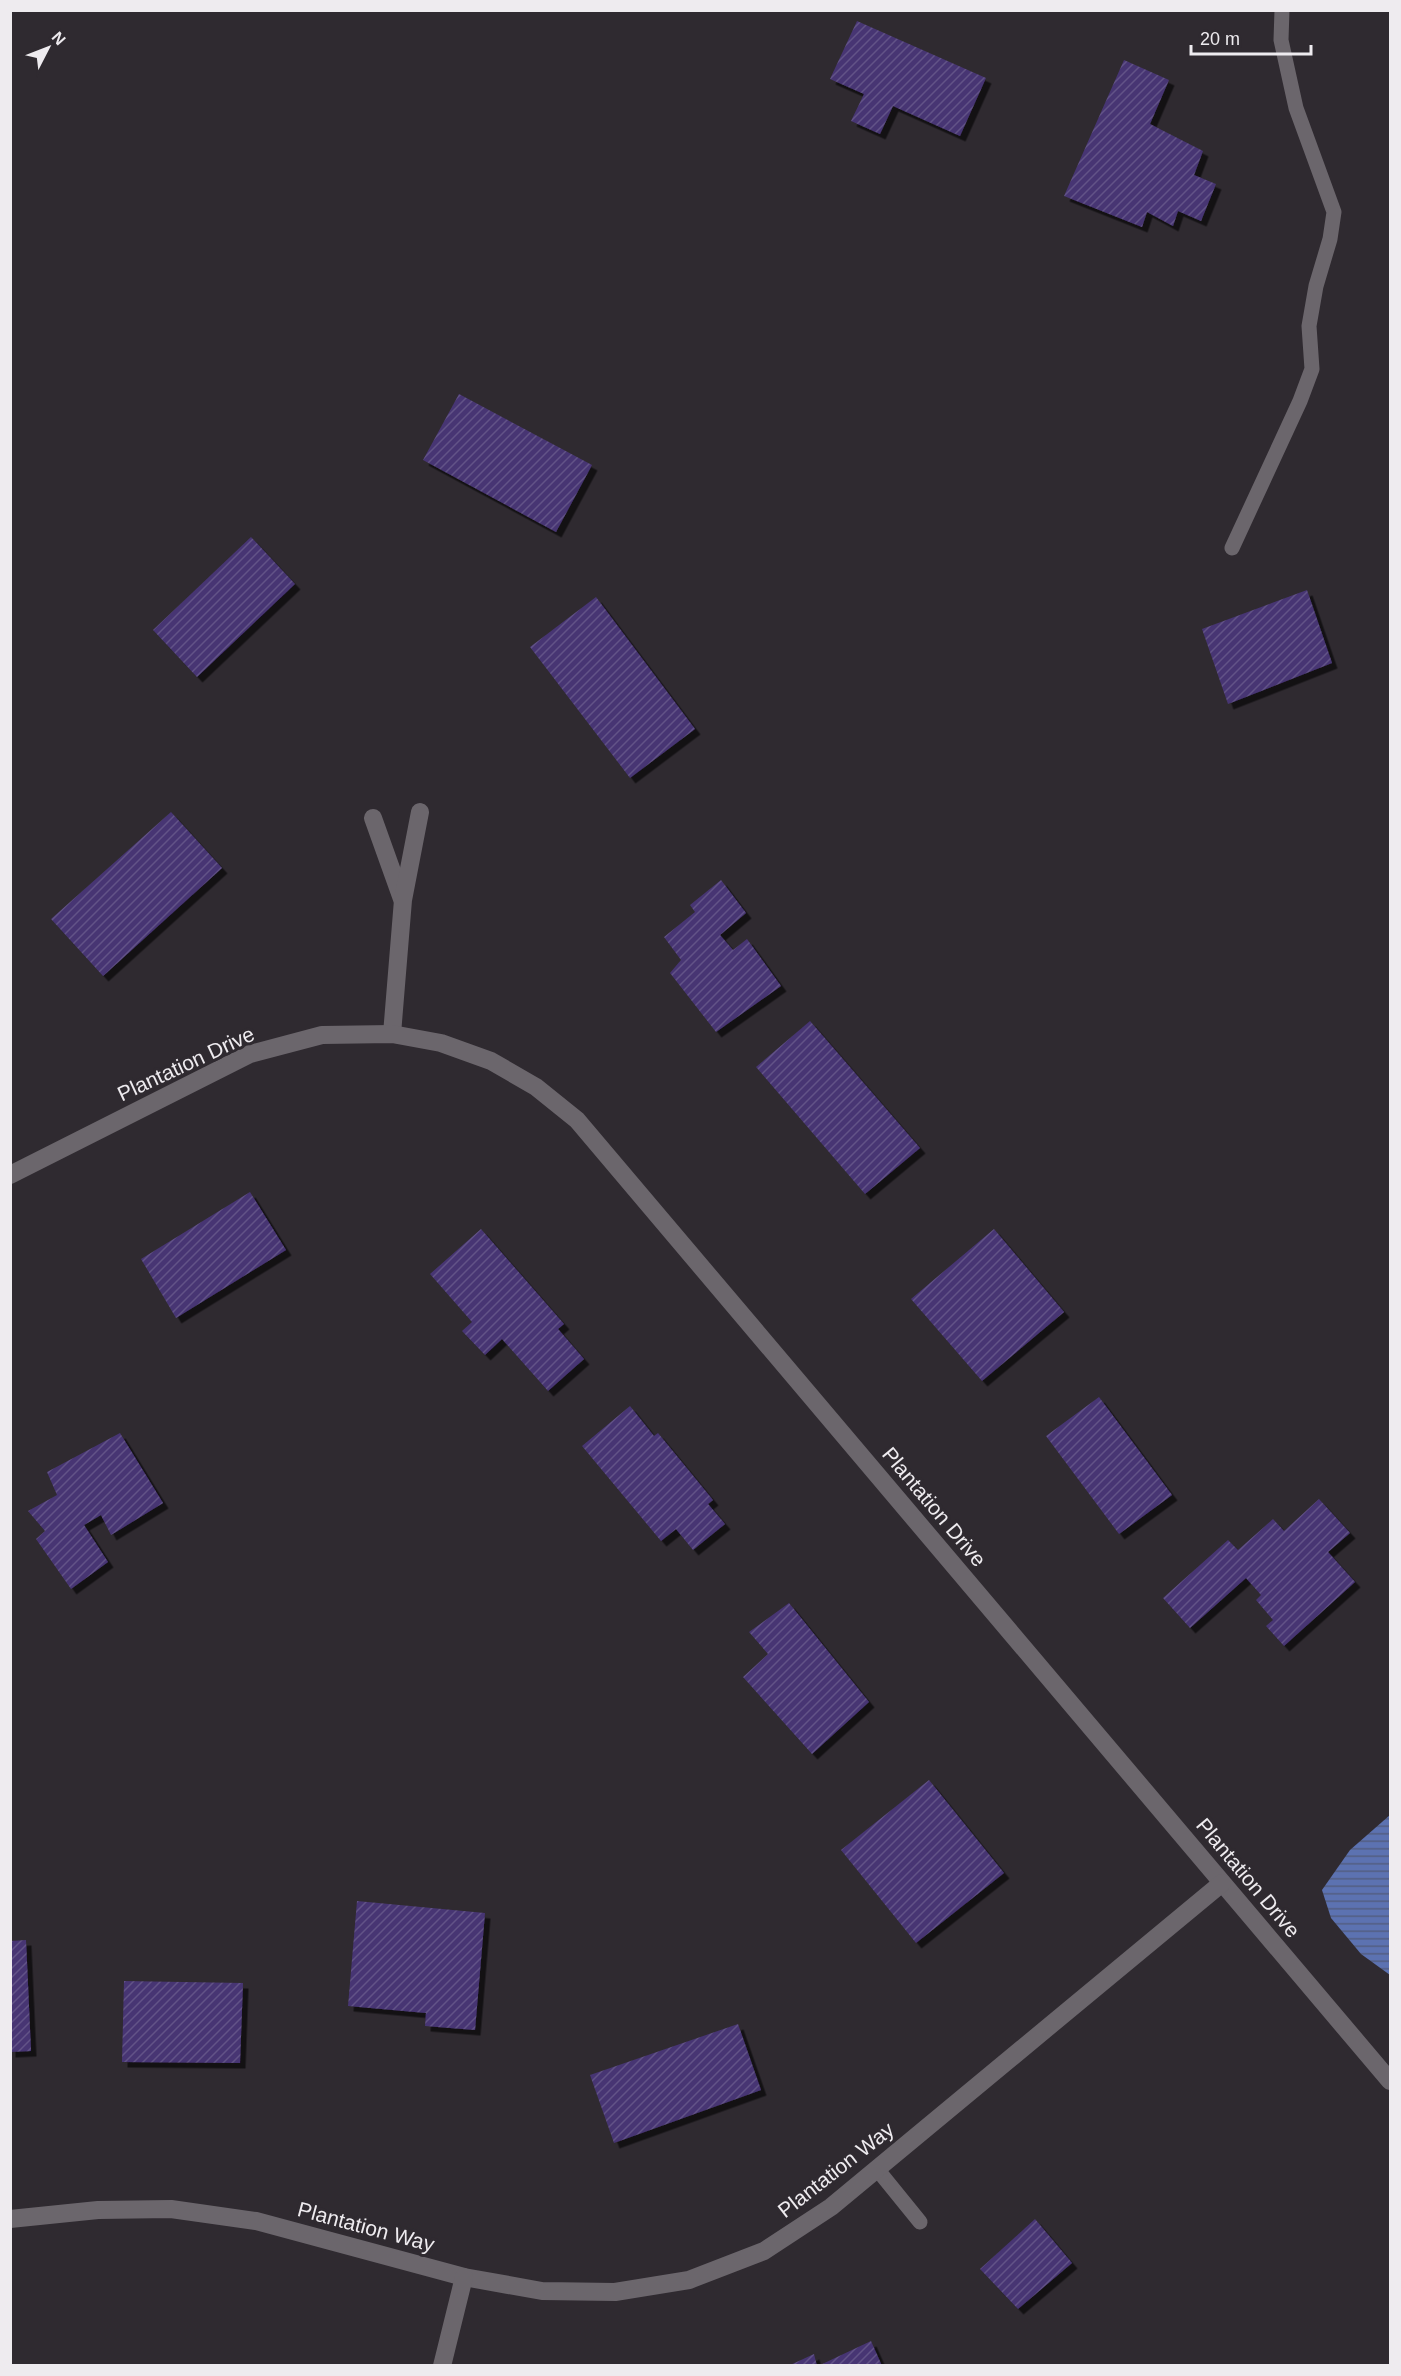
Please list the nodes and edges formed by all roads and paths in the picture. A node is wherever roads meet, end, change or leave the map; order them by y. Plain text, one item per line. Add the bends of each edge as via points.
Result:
1 (1282, 10) edge
2 (1232, 548) dead end
3 (420, 813) dead end
4 (373, 818) dead end
5 (403, 900) junction
6 (392, 1034) junction
7 (10, 1175) edge
8 (1222, 1883) junction
9 (1390, 2082) edge
10 (877, 2169) junction
11 (10, 2219) edge
12 (920, 2222) dead end
13 (464, 2277) junction
14 (442, 2366) edge

1 - 2 lane via 1281,40 1296,108 1334,212 1309,326 1312,369
3 - 5 street
4 - 5 street
5 - 6 street
6 - 7 street, Plantation Drive via 322,1035 250,1054
6 - 8 street, Plantation Drive via 441,1043 491,1061 536,1087 577,1120
8 - 9 street, Plantation Drive
8 - 10 street, Plantation Way
10 - 12 lane
10 - 13 street, Plantation Way via 831,2207 764,2251 688,2280 615,2292 542,2291
11 - 13 street, Plantation Way via 98,2210 171,2209 256,2221
13 - 14 street

